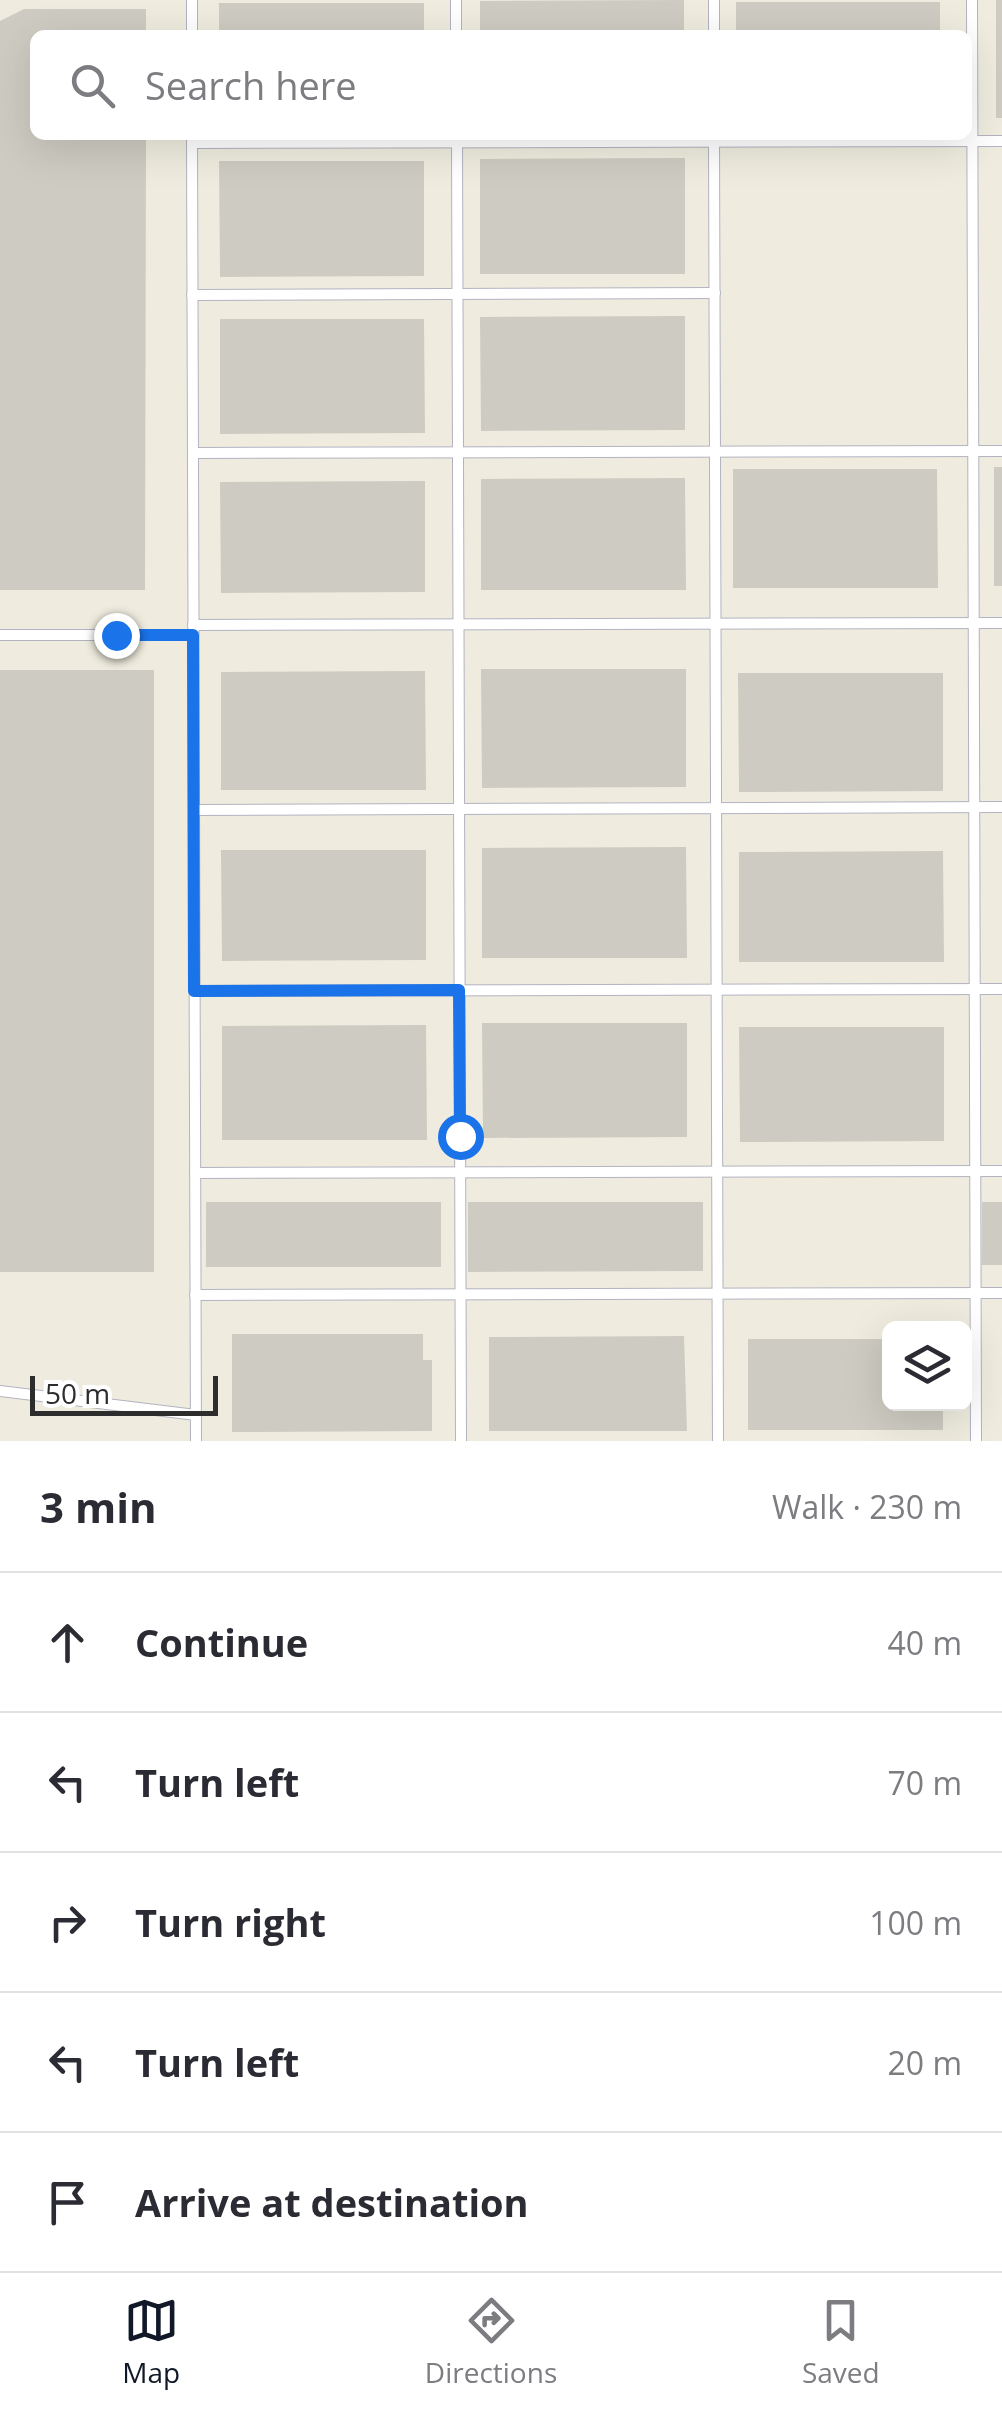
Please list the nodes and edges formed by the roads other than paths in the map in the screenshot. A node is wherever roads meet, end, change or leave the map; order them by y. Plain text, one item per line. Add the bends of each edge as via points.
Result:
1 (192, 0) edge
2 (456, 0) edge
3 (714, 0) edge
4 (972, 0) edge
5 (192, 30) edge
6 (456, 30) edge
7 (714, 30) edge
8 (192, 140) edge
9 (457, 140) edge
10 (714, 140) edge
11 (886, 140) edge
12 (972, 141) junction
13 (1002, 141) edge
14 (715, 293) junction
15 (192, 294) junction
16 (458, 294) junction
17 (973, 451) junction
18 (1002, 451) edge
19 (715, 452) junction
20 (193, 453) junction
21 (458, 453) junction
22 (973, 623) junction
23 (1002, 623) edge
24 (458, 624) junction
25 (716, 624) junction
26 (193, 630) junction
27 (0, 635) edge
28 (974, 807) junction
29 (1002, 807) edge
30 (716, 808) junction
31 (459, 809) junction
32 (194, 810) junction
33 (974, 989) junction
34 (1002, 989) edge
35 (459, 990) junction
36 (717, 990) junction
37 (194, 991) junction
38 (975, 1171) junction
39 (1002, 1171) edge
40 (460, 1172) junction
41 (718, 1172) junction
42 (195, 1173) junction
43 (975, 1293) junction
44 (1002, 1293) edge
45 (718, 1294) junction
46 (460, 1295) junction
47 (195, 1296) junction
48 (0, 1391) edge
49 (196, 1415) junction
50 (196, 1441) edge
51 (461, 1441) edge
52 (718, 1441) edge
53 (976, 1441) edge

1 - 5 lane
2 - 6 lane
3 - 7 lane
4 - 12 lane
8 - 15 lane
9 - 16 lane
10 - 14 lane
11 - 12 lane
12 - 13 lane
12 - 17 lane
14 - 16 lane
14 - 19 lane
15 - 16 lane
15 - 20 lane
16 - 21 lane
17 - 18 lane
17 - 19 lane
17 - 22 lane
19 - 21 lane
19 - 25 lane
20 - 21 lane
20 - 26 lane
21 - 24 lane
22 - 23 lane
22 - 25 lane
22 - 28 lane
24 - 25 lane
24 - 26 lane
24 - 31 lane
25 - 30 lane
26 - 27 lane
26 - 32 lane
28 - 29 lane
28 - 30 lane
28 - 33 lane
30 - 31 lane
30 - 36 lane
31 - 32 lane
31 - 35 lane
32 - 37 lane
33 - 34 lane
33 - 36 lane
33 - 38 lane
35 - 36 lane
35 - 37 lane
35 - 40 lane
36 - 41 lane
37 - 42 lane
38 - 39 lane
38 - 41 lane
38 - 43 lane
40 - 41 lane
40 - 42 lane
40 - 46 lane
41 - 45 lane
42 - 47 lane
43 - 44 lane
43 - 45 lane
43 - 53 lane
45 - 46 lane
45 - 52 lane
46 - 47 lane
46 - 51 lane
47 - 49 lane
48 - 49 lane
49 - 50 lane

